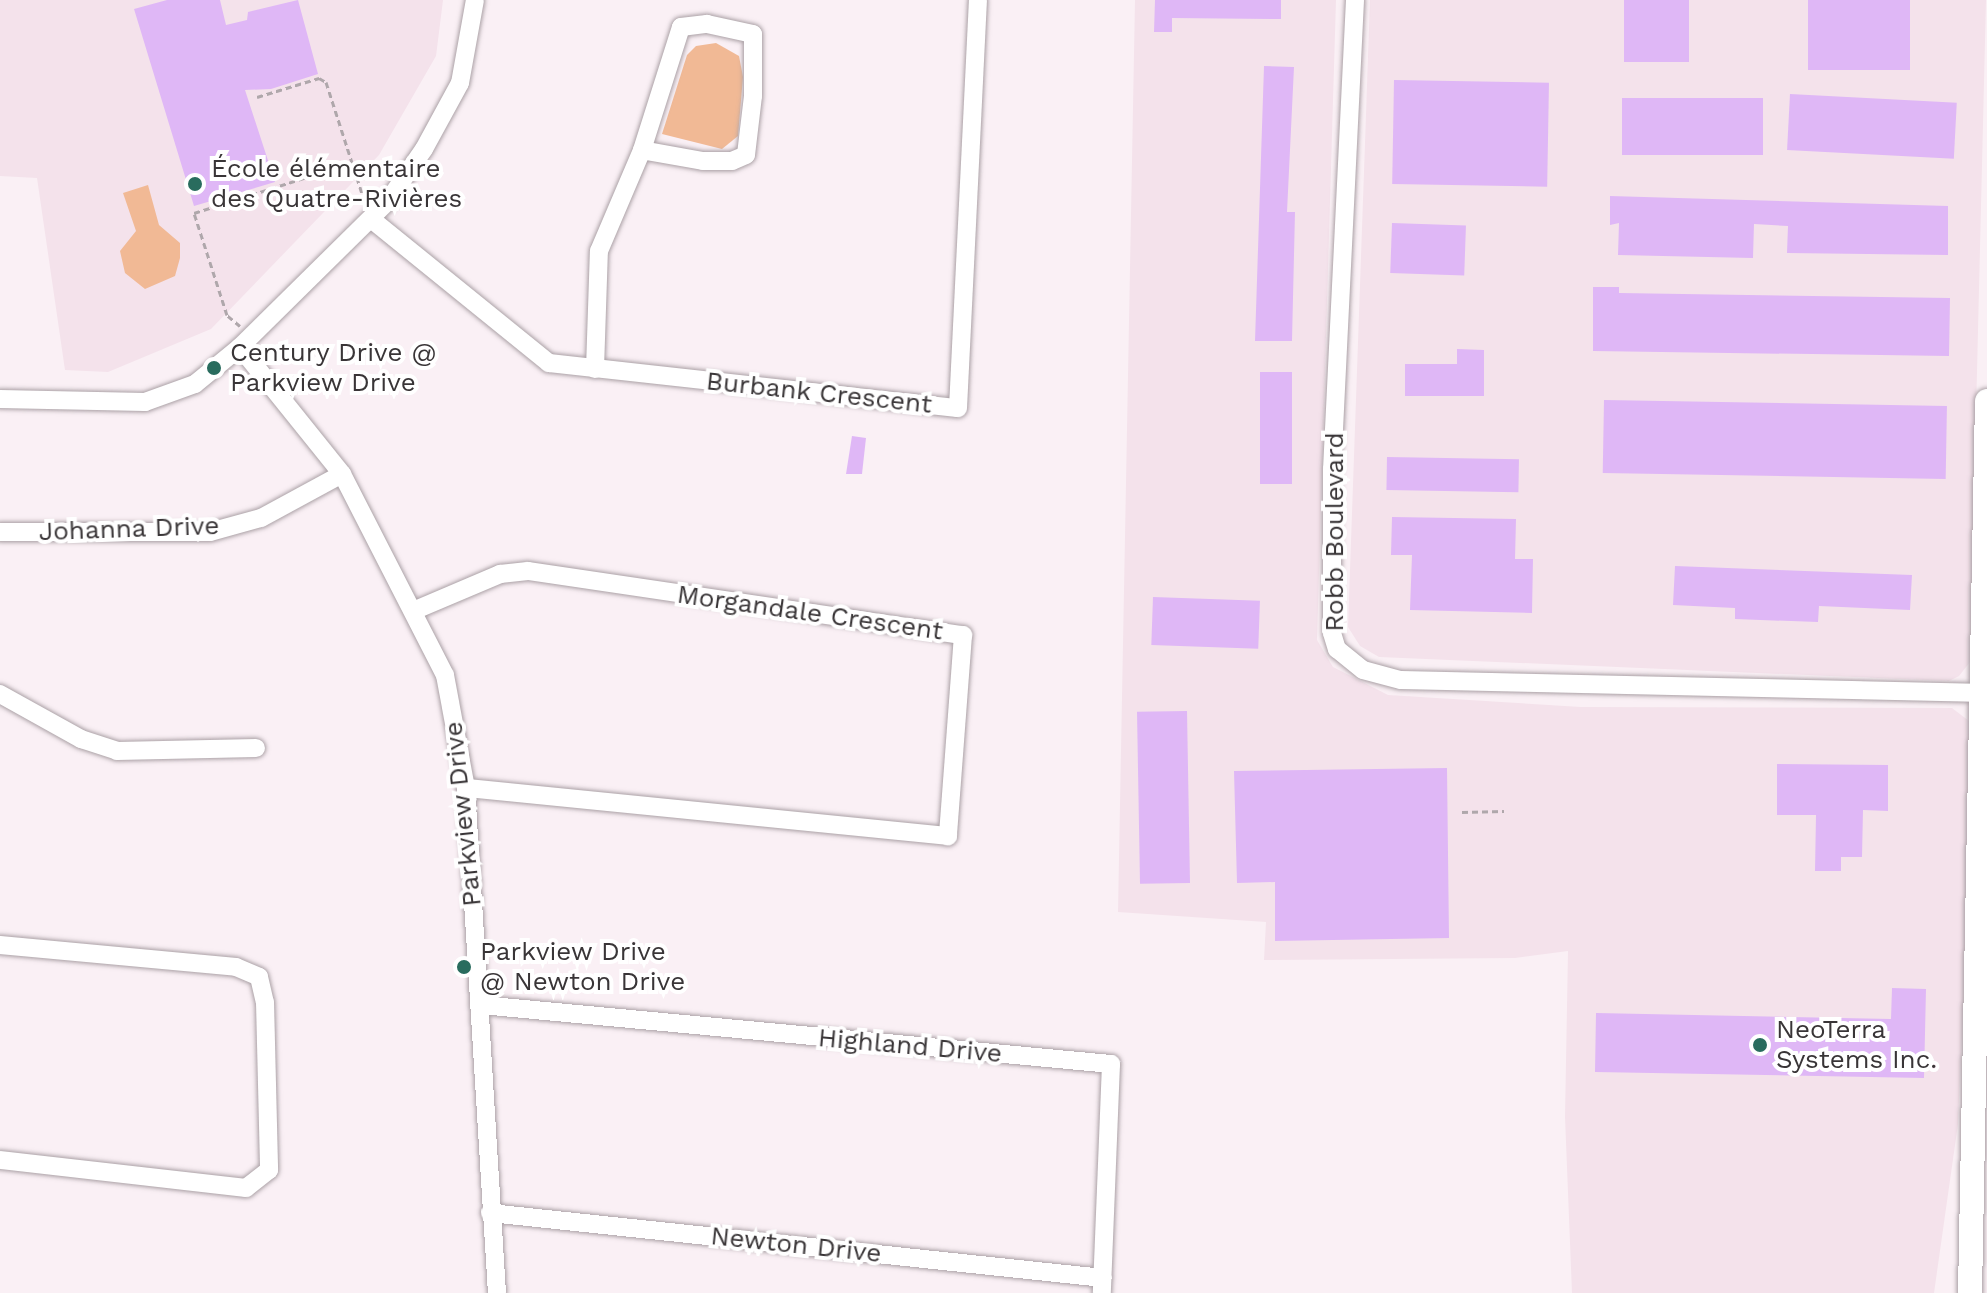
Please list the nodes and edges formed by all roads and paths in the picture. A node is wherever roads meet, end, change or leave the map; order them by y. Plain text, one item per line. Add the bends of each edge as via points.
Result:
1 (475, 0) edge
2 (978, 0) edge
3 (1355, 0) edge
4 (257, 97) dead end
5 (642, 150) junction
6 (351, 163) junction
7 (371, 219) junction
8 (246, 342) junction
9 (595, 369) junction
10 (0, 399) edge
11 (1987, 401) edge
12 (342, 474) junction
13 (0, 532) edge
14 (413, 611) junction
15 (1986, 693) edge
16 (0, 694) edge
17 (256, 748) dead end
18 (466, 788) junction
19 (1504, 811) dead end
20 (1462, 812) dead end
21 (0, 945) edge
22 (481, 1005) junction
23 (0, 1160) edge
24 (490, 1213) junction
25 (1102, 1286) edge
26 (497, 1293) edge
27 (1970, 1293) edge

1 - 7 street via 460,83 424,149
2 - 9 street, Burbank Crescent via 958,408
3 - 15 street, Robb Boulevard via 1332,469 1332,633 1337,649 1363,670 1401,680
4 - 6 path via 319,78 326,82
5 - 5 street via 703,161 732,161 746,155 753,34 707,24 681,27
5 - 9 street via 599,251
6 - 7 path
6 - 8 path via 194,213 227,315
7 - 8 street
7 - 9 street, Burbank Crescent via 549,363
8 - 10 street via 195,384 145,402
8 - 12 street, Parkview Drive
11 - 15 street
12 - 13 street, Johanna Drive via 261,518 210,532
12 - 14 street, Parkview Drive
14 - 18 street, Parkview Drive via 445,675
14 - 18 street, Morgandale Crescent via 500,574 528,571 963,635 948,836
15 - 27 street
16 - 17 street via 81,739 117,751
18 - 22 street, Parkview Drive
19 - 20 path
21 - 23 street via 236,967 259,977 265,1002 269,1170 246,1188
22 - 24 street, Parkview Drive
22 - 25 street, Highland Drive via 1111,1064
24 - 25 street, Newton Drive
24 - 26 street, Parkview Drive

